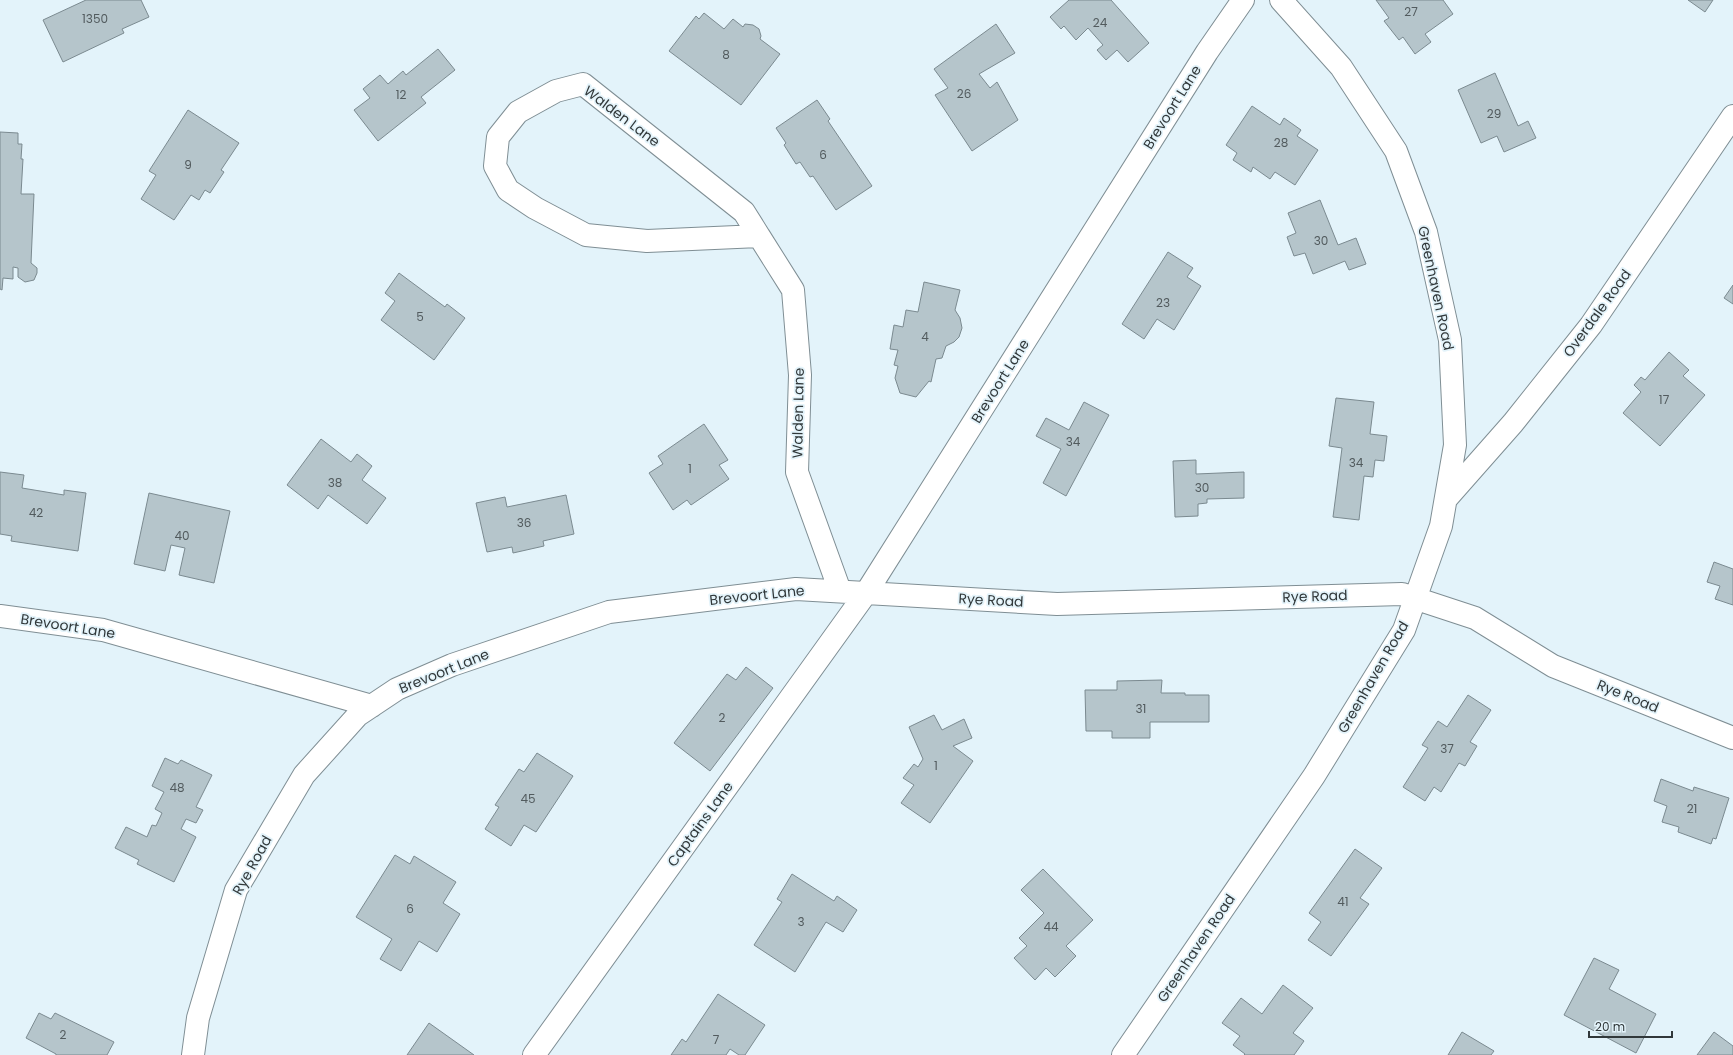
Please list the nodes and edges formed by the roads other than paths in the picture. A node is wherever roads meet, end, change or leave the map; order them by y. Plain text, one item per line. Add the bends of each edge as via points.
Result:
1 (1243, 0) edge
2 (1281, 0) edge
3 (1733, 116) edge
4 (759, 236) junction
5 (1446, 499) junction
6 (840, 591) junction
7 (866, 593) junction
8 (1415, 598) junction
9 (0, 616) edge
10 (372, 706) junction
11 (1733, 738) edge
12 (194, 1055) edge
13 (534, 1055) edge
14 (1123, 1055) edge

1 - 7 street, Brevoort Lane via 1207,52
2 - 5 street, Greenhaven Road via 1341,67 1396,151 1426,232 1450,340 1455,445
3 - 5 street, Overdale Road via 1591,325 1513,423
4 - 4 street, Walden Lane via 744,212 583,84 556,91 518,112 498,137 495,166 508,190 535,208 586,235 646,241
4 - 6 street, Walden Lane via 793,290 800,375 797,472
5 - 8 street, Greenhaven Road via 1441,526
6 - 7 street, Brevoort Lane
6 - 10 street, Brevoort Lane via 796,589 609,612 452,664 397,689
7 - 8 street, Rye Road via 1057,604 1402,594
7 - 13 street, Captains Lane
8 - 11 street, Rye Road via 1475,618 1553,666
8 - 14 street, Greenhaven Road via 1404,630 1314,776
9 - 10 street, Brevoort Lane via 103,630
10 - 12 street, Rye Road via 358,715 304,775 236,890 198,1018

